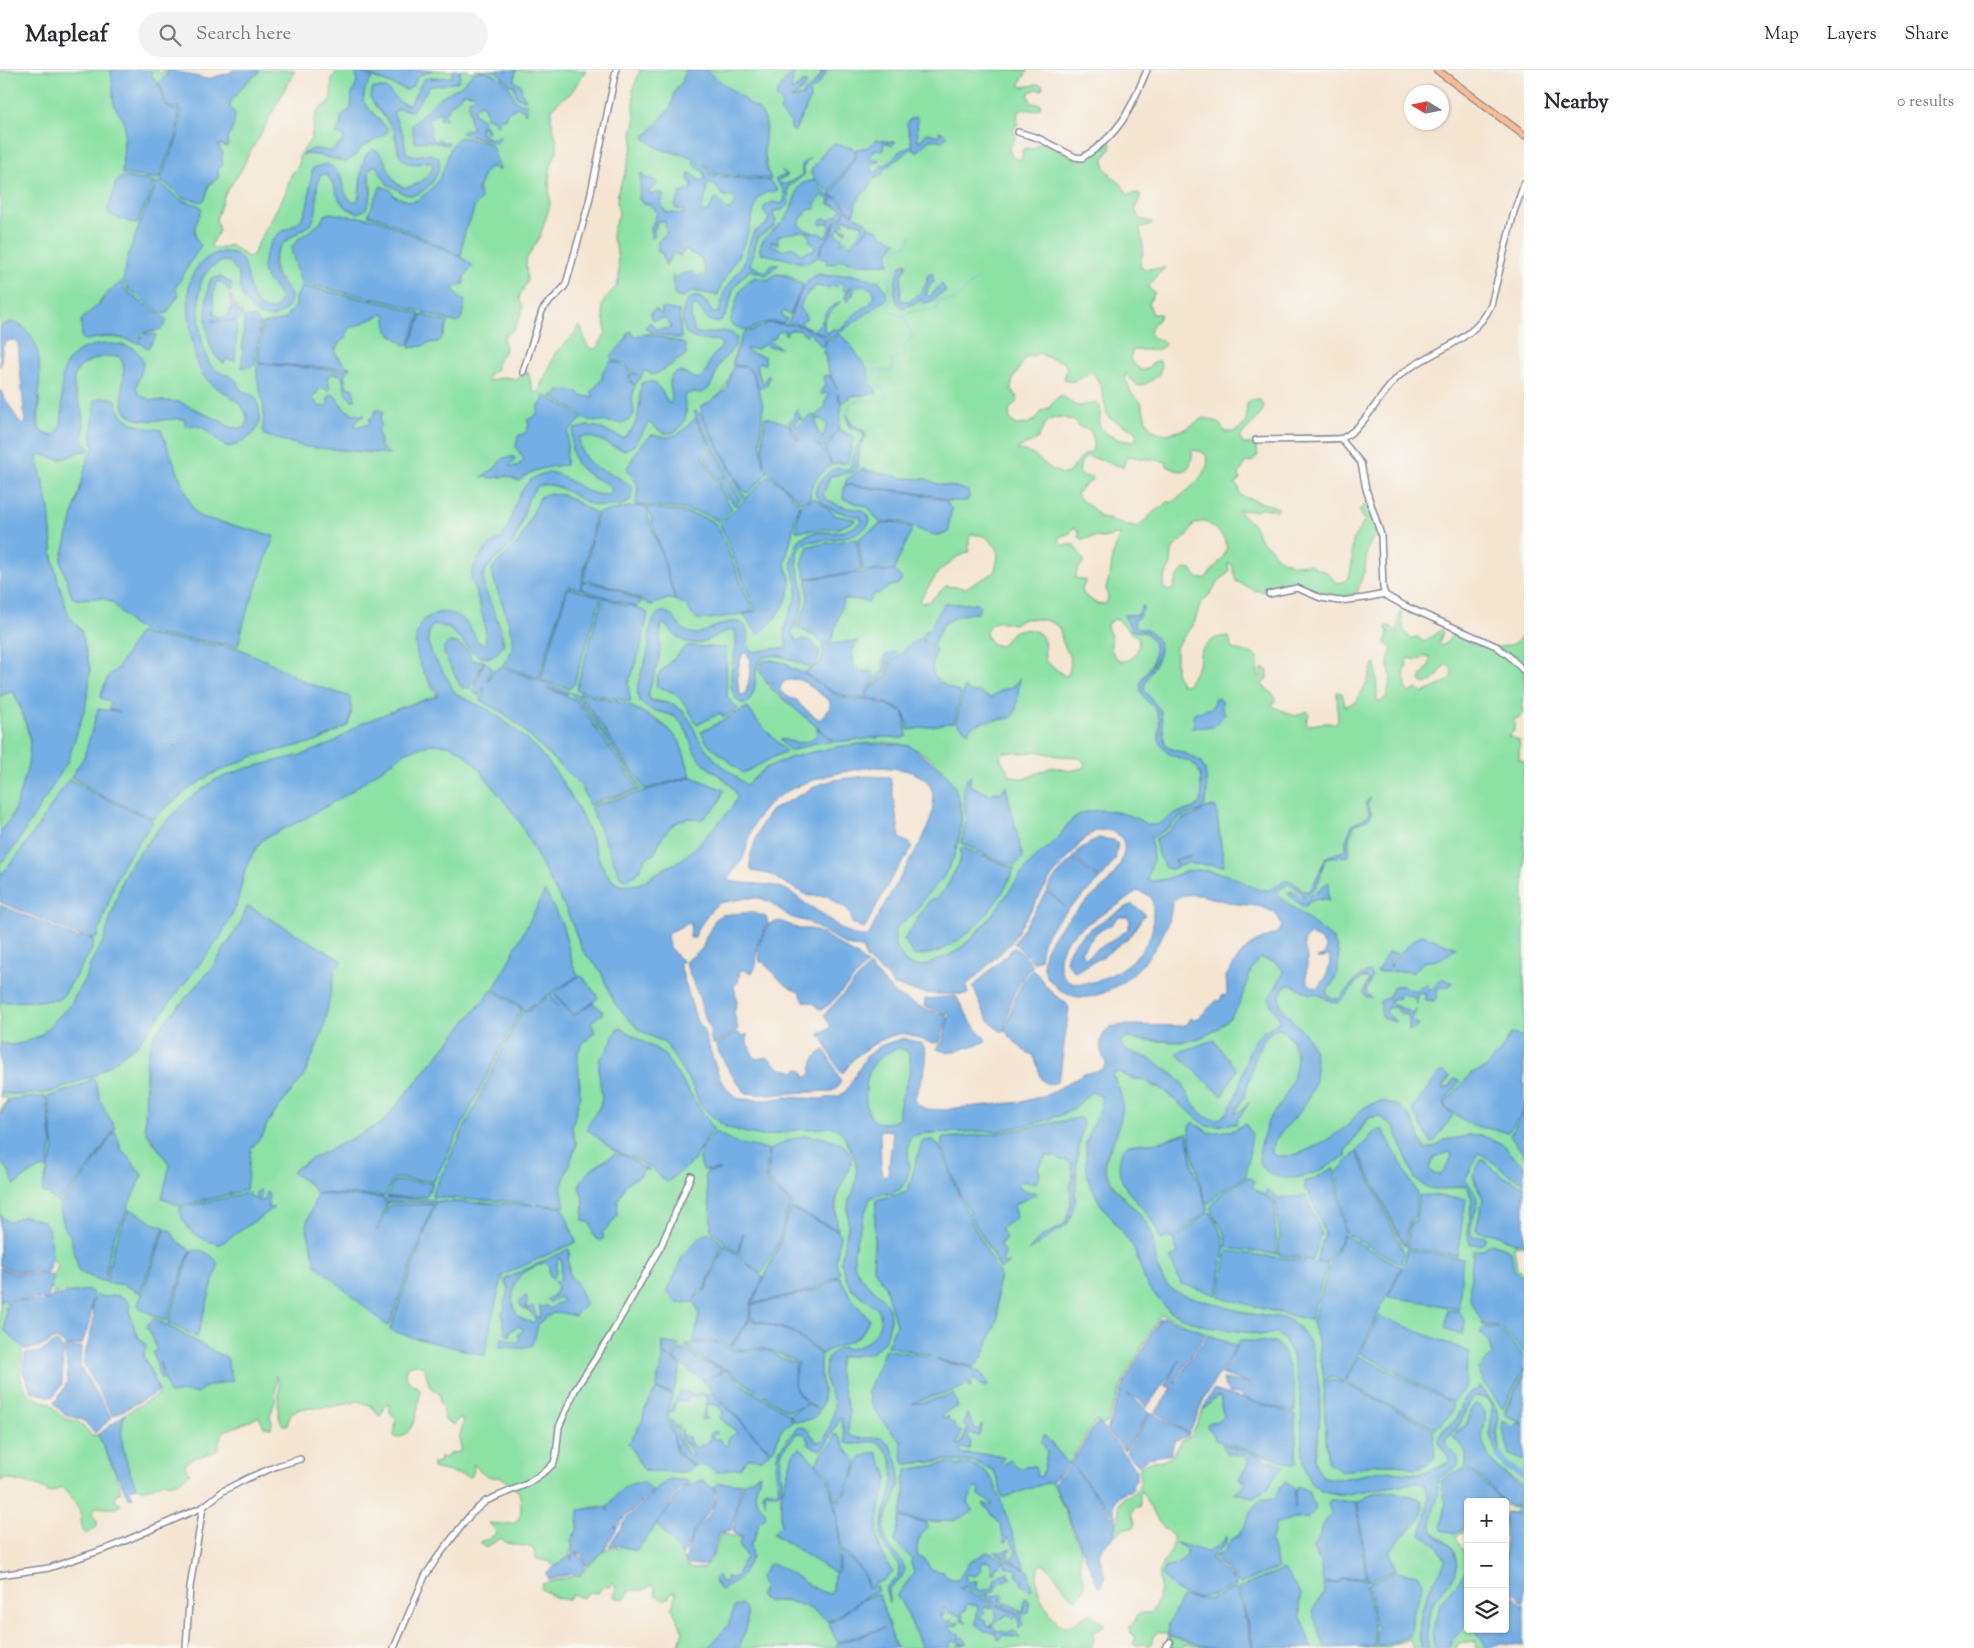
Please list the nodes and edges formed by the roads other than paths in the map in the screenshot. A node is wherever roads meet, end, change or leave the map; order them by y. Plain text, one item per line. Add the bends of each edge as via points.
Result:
1 (616, 70) edge
2 (1147, 70) edge
3 (1437, 70) edge
4 (1018, 132) dead end
5 (1524, 135) edge
6 (1524, 184) edge
7 (523, 372) dead end
8 (1341, 439) junction
9 (1256, 440) dead end
10 (1269, 594) dead end
11 (1385, 594) junction
12 (1524, 671) edge
13 (692, 1176) dead end
14 (300, 1459) dead end
15 (203, 1507) junction
16 (0, 1575) edge
17 (1170, 1642) dead end
18 (186, 1648) edge
19 (394, 1648) edge
20 (1165, 1648) edge

1 - 7 street via 589,202 569,275 563,289 542,312
2 - 4 street via 1118,128 1104,143 1082,158
3 - 5 main road
6 - 8 street via 1486,314 1460,339 1400,376 1363,422
8 - 9 street
8 - 11 street via 1361,463 1381,535
10 - 11 street via 1297,588 1339,601
11 - 12 street via 1395,602 1496,646
13 - 19 street via 661,1246 561,1421 554,1463 526,1484 482,1504 470,1515 426,1576
14 - 15 street via 242,1481 222,1491
15 - 16 street via 60,1565
15 - 18 street via 190,1587
17 - 20 street

